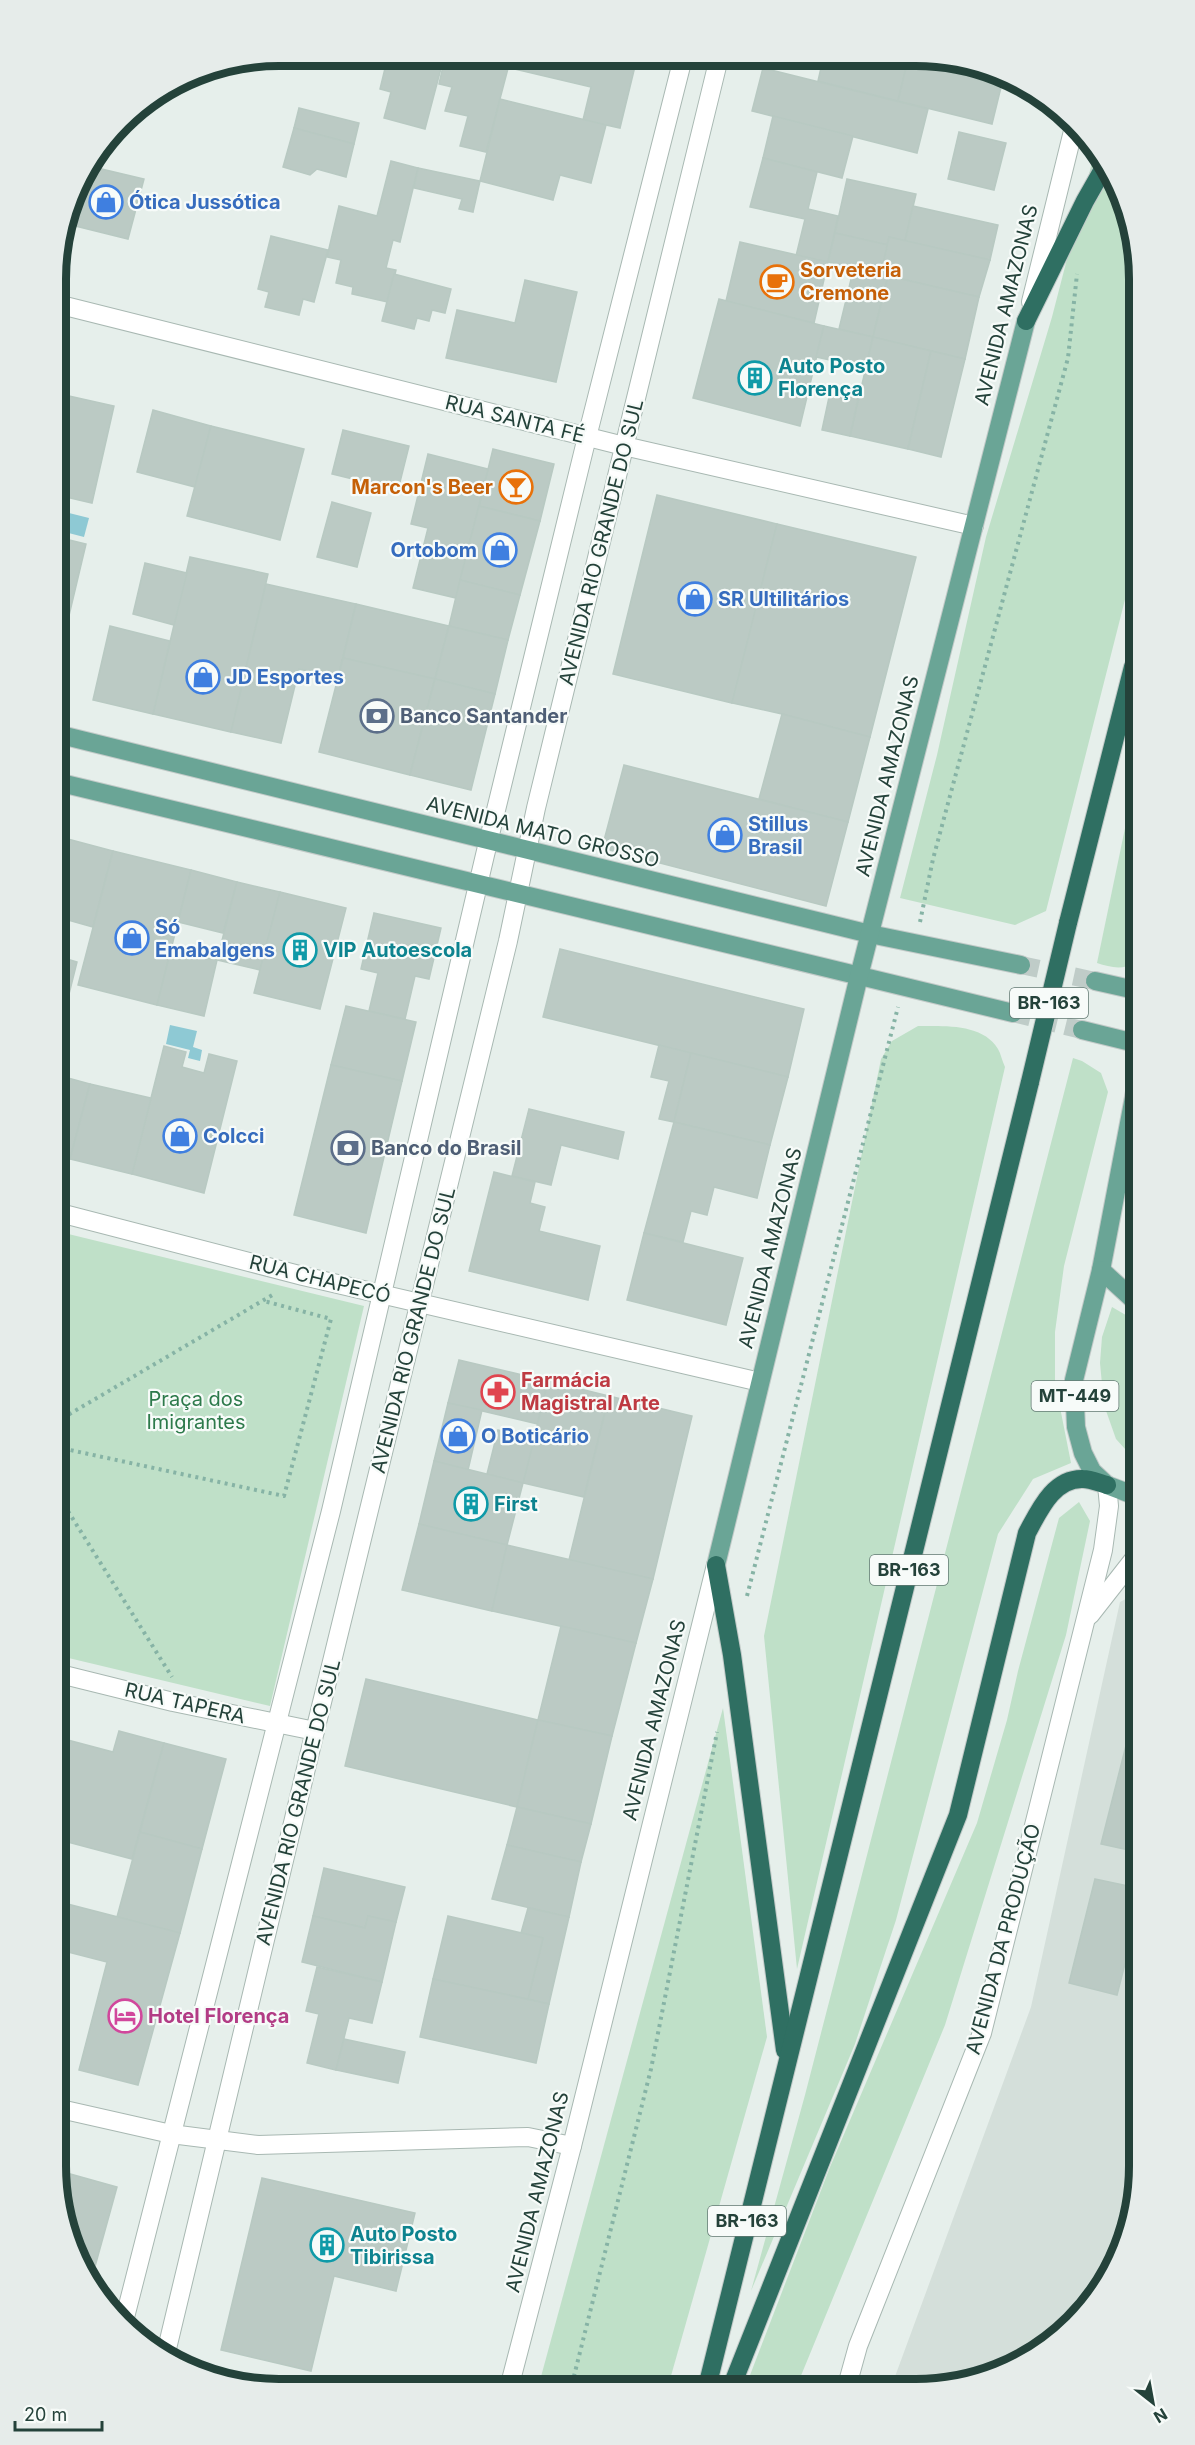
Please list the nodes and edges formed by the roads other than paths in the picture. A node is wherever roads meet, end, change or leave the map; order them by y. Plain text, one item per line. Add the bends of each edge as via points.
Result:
1 (681, 66) edge
2 (717, 66) edge
3 (1072, 134) edge
4 (1101, 172) edge
5 (66, 306) edge
6 (1026, 321) junction
7 (587, 436) junction
8 (624, 446) junction
9 (974, 526) junction
10 (1129, 683) edge
11 (66, 736) edge
12 (66, 784) edge
13 (489, 842) junction
14 (526, 851) junction
15 (478, 884) junction
16 (517, 894) junction
17 (870, 934) junction
18 (1021, 965) tunnel mouth
19 (859, 976) junction
20 (1095, 981) tunnel mouth
21 (1129, 989) edge
22 (1013, 1013) tunnel mouth
23 (1082, 1030) tunnel mouth
24 (1129, 1042) edge
25 (1129, 1123) edge
26 (66, 1215) edge
27 (1101, 1270) junction
28 (382, 1294) junction
29 (1129, 1296) edge
30 (420, 1304) junction
31 (760, 1382) junction
32 (1107, 1485) junction
33 (1129, 1493) edge
34 (716, 1564) junction
35 (1129, 1565) edge
36 (1083, 1623) junction
37 (66, 1675) edge
38 (277, 1724) junction
39 (315, 1731) junction
40 (786, 2058) junction
41 (66, 2110) edge
42 (171, 2134) junction
43 (216, 2141) junction
44 (572, 2146) junction
45 (126, 2314) edge
46 (167, 2348) edge
47 (511, 2379) edge
48 (709, 2379) edge
49 (735, 2379) edge
50 (849, 2379) edge

1 - 7 street, AVENIDA RIO GRANDE DO SUL
2 - 8 street, AVENIDA RIO GRANDE DO SUL
3 - 6 street, AVENIDA AMAZONAS
4 - 6 highway
5 - 7 street, RUA SANTA FÉ
6 - 9 main road, AVENIDA AMAZONAS
7 - 8 street, RUA SANTA FÉ
7 - 13 street, AVENIDA RIO GRANDE DO SUL
8 - 9 street, RUA SANTA FÉ
8 - 14 street, AVENIDA RIO GRANDE DO SUL
9 - 17 main road, AVENIDA AMAZONAS
10 - 40 highway, BR-163, bridge
11 - 13 main road, AVENIDA MATO GROSSO
12 - 15 main road
13 - 14 main road, AVENIDA MATO GROSSO
13 - 15 street, AVENIDA RIO GRANDE DO SUL
14 - 16 street, AVENIDA RIO GRANDE DO SUL
14 - 17 main road, AVENIDA MATO GROSSO
15 - 16 main road
15 - 28 street, AVENIDA RIO GRANDE DO SUL
16 - 19 main road
16 - 30 street, AVENIDA RIO GRANDE DO SUL
17 - 18 main road, AVENIDA MATO GROSSO
17 - 19 main road, AVENIDA AMAZONAS
19 - 22 main road
19 - 31 main road, AVENIDA AMAZONAS
20 - 21 main road
23 - 24 main road
25 - 27 main road, MT-449
26 - 28 street, RUA CHAPECÓ
27 - 29 main road
27 - 32 main road, MT-449 via 1074,1380 1076,1427 1083,1453 1092,1472
28 - 30 street, RUA CHAPECÓ
28 - 38 street, AVENIDA RIO GRANDE DO SUL
30 - 31 street, RUA CHAPECÓ
30 - 39 street, AVENIDA RIO GRANDE DO SUL
31 - 34 main road, AVENIDA AMAZONAS
32 - 33 main road, MT-449
32 - 36 street, AVENIDA DA PRODUÇÃO via 1107,1534
32 - 49 highway via 1083,1479 1066,1482 1043,1504 1027,1533 958,1815
34 - 40 highway via 732,1655
34 - 44 street, AVENIDA AMAZONAS
35 - 36 street, AVENIDA DA PRODUÇÃO
36 - 50 street, AVENIDA DA PRODUÇÃO via 982,2033 858,2346
37 - 38 street, RUA TAPERA
38 - 39 street, RUA TAPERA
38 - 42 street, AVENIDA RIO GRANDE DO SUL
39 - 43 street, AVENIDA RIO GRANDE DO SUL
40 - 48 highway, BR-163
41 - 42 street
42 - 43 street
42 - 45 street, AVENIDA RIO GRANDE DO SUL
43 - 44 street via 258,2145 528,2137
43 - 46 street, AVENIDA RIO GRANDE DO SUL
44 - 47 street, AVENIDA AMAZONAS

